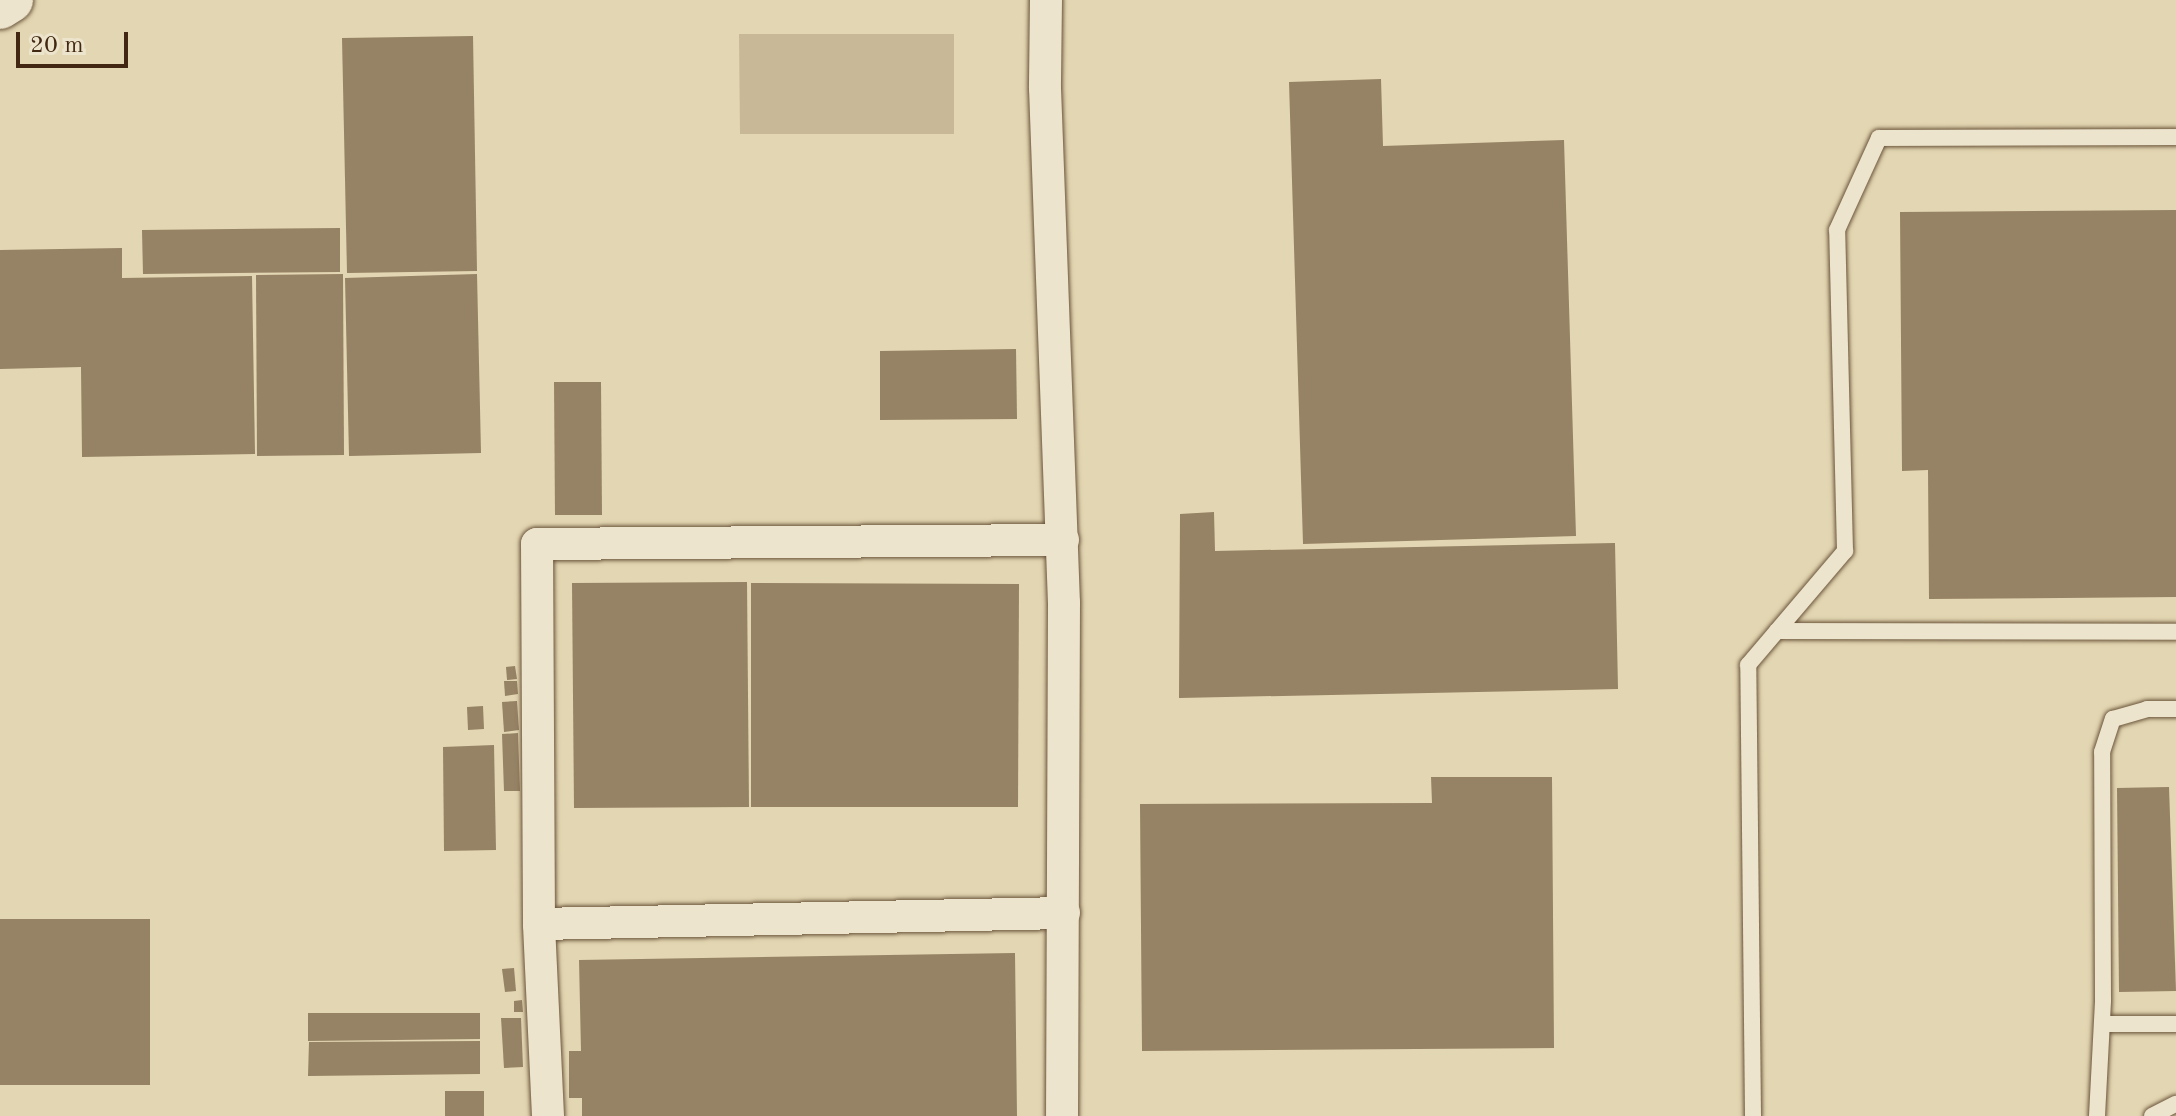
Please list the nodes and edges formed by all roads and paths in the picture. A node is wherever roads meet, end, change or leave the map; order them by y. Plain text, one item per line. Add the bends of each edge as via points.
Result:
1 (11, 0) edge
2 (1046, 0) edge
3 (0, 7) edge
4 (2176, 137) edge
5 (1063, 540) junction
6 (1777, 631) junction
7 (2176, 632) edge
8 (2176, 709) edge
9 (1064, 913) junction
10 (539, 924) junction
11 (2102, 1024) junction
12 (2176, 1024) edge
13 (2176, 1104) edge
14 (548, 1116) edge
15 (1062, 1116) edge
16 (1753, 1116) edge
17 (2097, 1116) edge
18 (2152, 1116) edge

1 - 3 street
2 - 5 street
4 - 6 lane via 1879,138 1837,230 1845,551
5 - 9 street
5 - 10 street via 537,544
6 - 7 lane
6 - 16 lane via 1748,665
8 - 11 lane via 2147,709 2113,719 2102,752
9 - 10 street
9 - 15 street
10 - 14 street
11 - 12 lane
11 - 17 lane
13 - 18 lane

